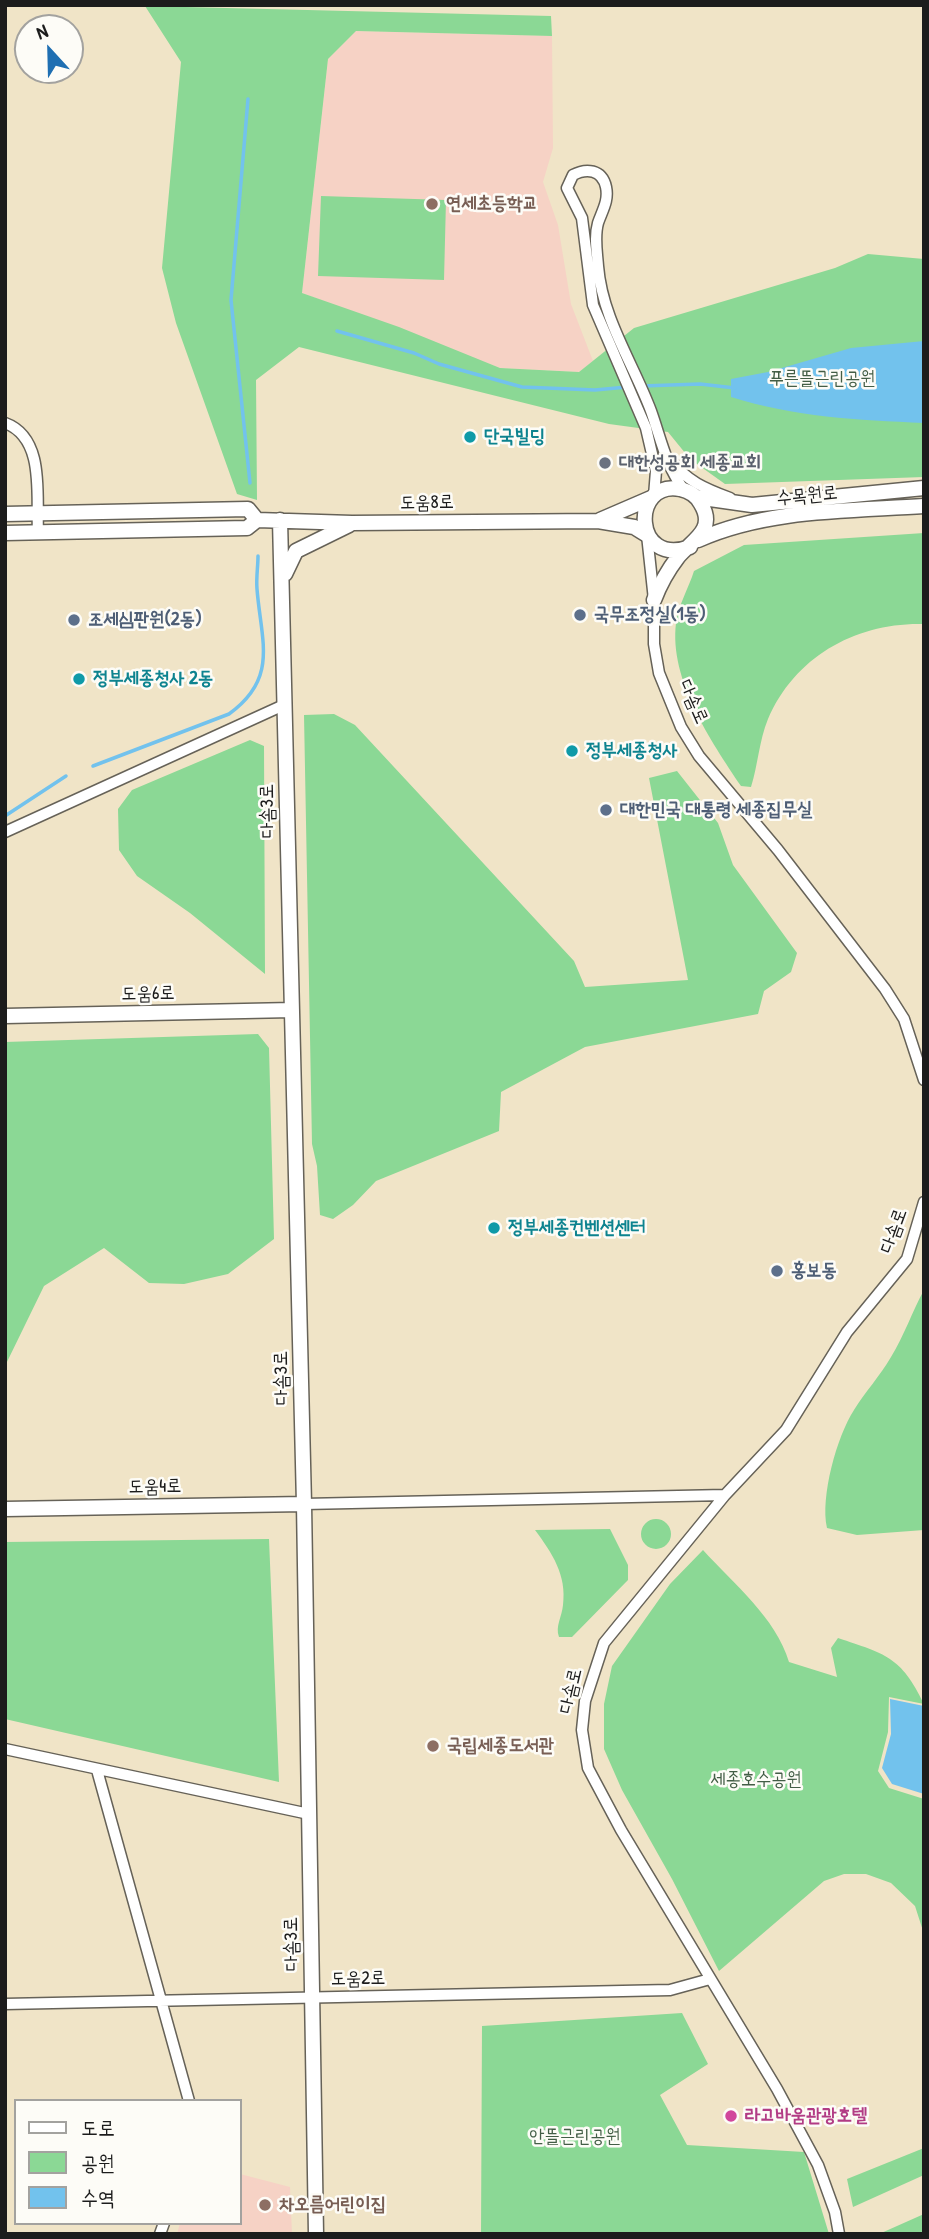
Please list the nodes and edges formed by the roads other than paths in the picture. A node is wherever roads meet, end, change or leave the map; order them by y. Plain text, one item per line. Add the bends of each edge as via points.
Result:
1 (5, 423) edge
2 (663, 448) junction
3 (924, 488) edge
4 (690, 494) junction
5 (654, 496) junction
6 (924, 506) edge
7 (754, 513) junction
8 (5, 514) edge
9 (37, 514) junction
10 (257, 520) junction
11 (280, 520) junction
12 (598, 521) junction
13 (352, 523) junction
14 (5, 533) edge
15 (38, 533) junction
16 (647, 535) junction
17 (694, 543) junction
18 (283, 582) junction
19 (654, 600) junction
20 (286, 704) junction
21 (5, 832) edge
22 (292, 1010) junction
23 (5, 1017) edge
24 (924, 1080) edge
25 (924, 1202) edge
26 (725, 1495) junction
27 (304, 1504) junction
28 (5, 1509) edge
29 (5, 1749) edge
30 (97, 1770) junction
31 (309, 1814) junction
32 (710, 1979) junction
33 (312, 1997) junction
34 (159, 2001) junction
35 (5, 2004) edge
36 (188, 2099) edge
37 (316, 2234) edge
38 (839, 2234) edge

1 - 9 street via 21,432 31,449
2 - 4 street via 673,477
2 - 5 street, 다솜로 via 605,307 596,243 606,188 594,171 582,171 573,175 567,188 582,218 593,305 638,410 656,471
2 - 7 street, 수목원로 via 681,473
3 - 7 street, 수목원로
4 - 5 street via 674,488
4 - 7 street, 수목원로
4 - 17 street via 705,512 706,522
5 - 12 street, 도움8로
5 - 16 street, 다솜로 via 644,514
6 - 7 street, 수목원로
7 - 17 street, 수목원로
7 - 19 street via 692,552
8 - 9 street, 도움8로
9 - 10 street, 도움8로 via 248,509
9 - 15 street
10 - 11 street, 도움8로
10 - 15 street, 도움8로 via 247,528
11 - 13 street, 도움8로
11 - 18 street, 다솜3로
12 - 13 street, 도움8로
12 - 16 street, 도움8로 via 634,527
13 - 18 street via 296,551
14 - 15 street, 도움8로
16 - 17 street via 671,551
16 - 19 street, 다솜로
17 - 19 street, 다솜로 via 669,569
18 - 20 street, 다솜3로
19 - 24 street, 다솜로 via 659,673 681,727 885,989 904,1019
20 - 21 street
20 - 22 street, 다솜3로
22 - 23 street, 도움6로
22 - 27 street, 다솜3로
25 - 26 street, 다솜로 via 907,1259 847,1332 786,1430
26 - 27 street
26 - 32 street, 다솜로 via 604,1643 585,1701 583,1730 594,1778
27 - 28 street, 도움4로
27 - 31 street, 다솜3로
29 - 30 street
30 - 31 street
30 - 34 street
31 - 33 street, 다솜3로
32 - 33 street, 도움2로 via 670,1990
32 - 38 street, 다솜로 via 818,2165
33 - 34 street, 도움2로
33 - 37 street, 다솜3로
34 - 35 street, 도움2로
34 - 36 street

